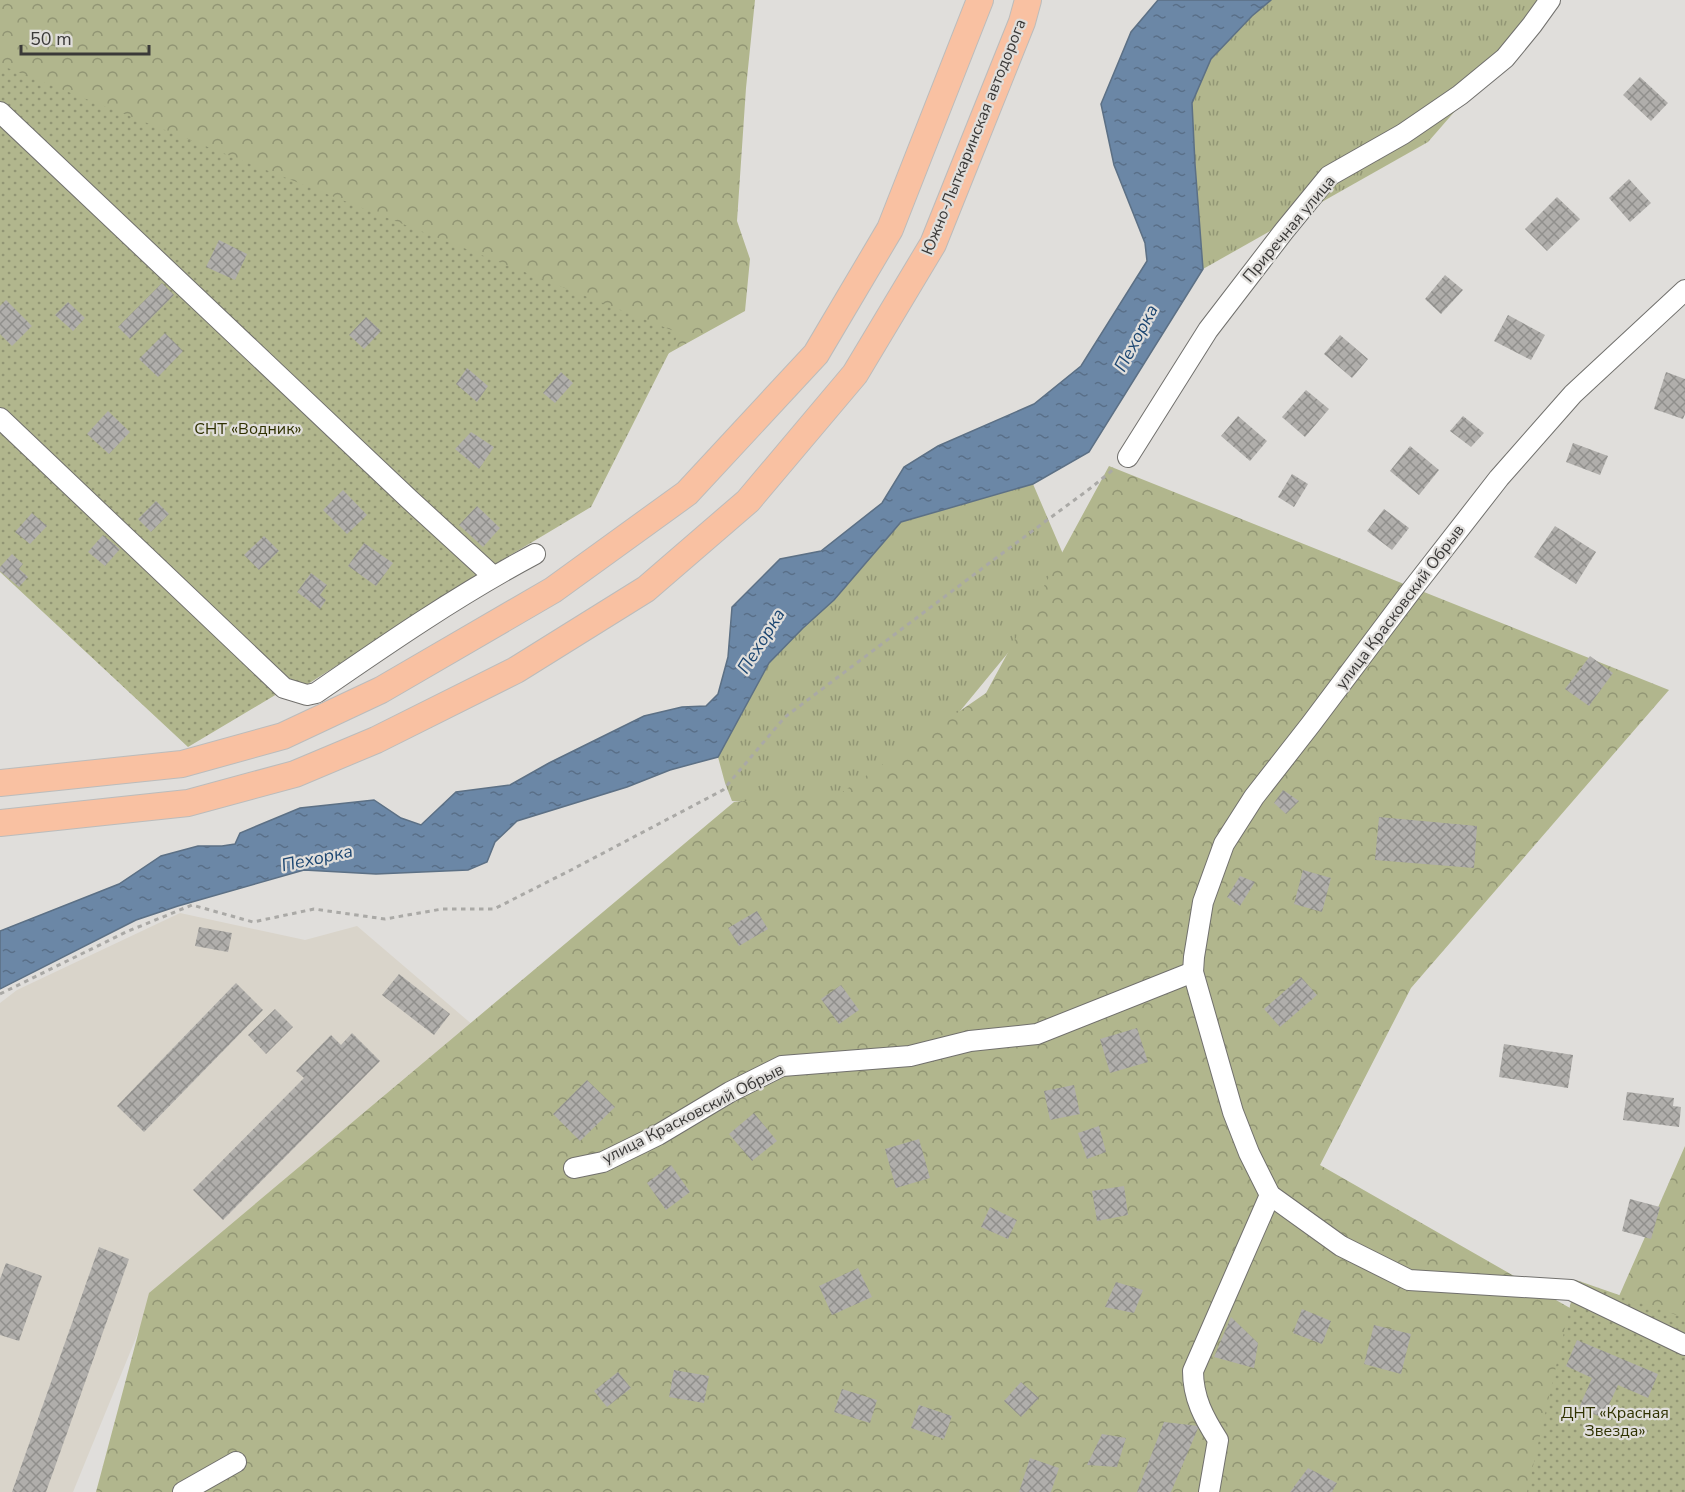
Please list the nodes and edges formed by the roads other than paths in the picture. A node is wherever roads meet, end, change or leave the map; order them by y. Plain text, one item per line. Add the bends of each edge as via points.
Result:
1 (980, 0) edge
2 (1550, 0) edge
3 (1025, 11) edge
4 (0, 112) edge
5 (1685, 290) edge
6 (0, 418) edge
7 (1128, 457) road end
8 (535, 554) dead end
9 (493, 576) junction
10 (0, 783) edge
11 (0, 823) edge
12 (1193, 972) junction
13 (574, 1168) dead end
14 (1270, 1195) junction
15 (1685, 1345) edge
16 (236, 1461) dead end
17 (183, 1492) edge
18 (1209, 1492) edge

1 - 10 main road via 890,229 816,354 687,493 553,590 381,690 284,736 182,764
2 - 7 street, Приречная улица via 1505,57 1460,95 1403,134 1329,176 1208,330
3 - 11 main road, Южно-Лыткаринская автодорога via 933,244 855,374 748,501 646,589 516,670 376,740 295,774 188,803
4 - 9 street
5 - 12 street, улица Красковский Обрыв via 1573,394 1499,478 1254,797 1224,844 1203,902
6 - 9 street via 284,688 308,695 316,693
8 - 9 street
12 - 13 street, улица Красковский Обрыв via 1037,1034 970,1041 910,1056 782,1066 612,1158
12 - 14 street, улица Красковский Обрыв via 1233,1112
14 - 15 street, улица Красковский Обрыв via 1341,1246 1409,1280 1571,1290
14 - 18 street via 1193,1371 1203,1417 1218,1440
16 - 17 street

